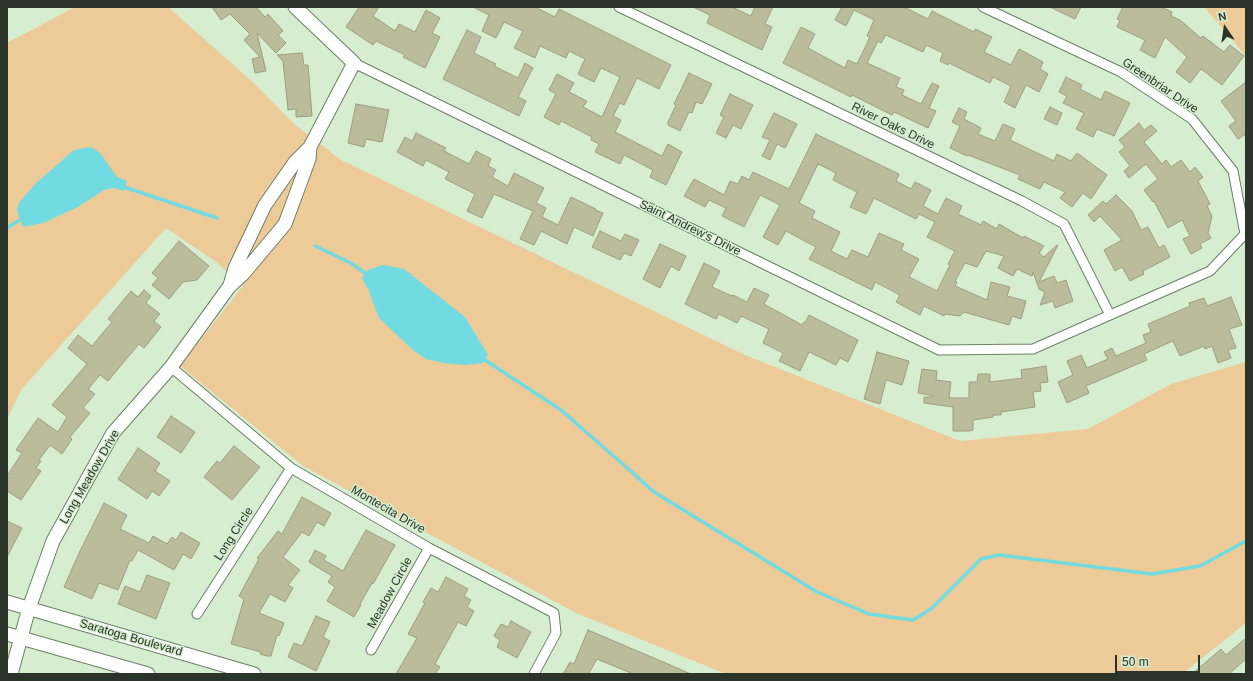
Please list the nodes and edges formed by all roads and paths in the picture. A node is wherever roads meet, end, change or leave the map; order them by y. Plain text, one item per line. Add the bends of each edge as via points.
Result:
1 (295, 7) edge
2 (619, 7) edge
3 (983, 7) edge
4 (354, 63) junction
5 (310, 147) junction
6 (229, 287) junction
7 (1110, 315) junction
8 (171, 367) junction
9 (291, 468) junction
10 (429, 548) junction
11 (7, 602) edge
12 (29, 608) junction
13 (198, 614) dead end
14 (7, 634) edge
15 (21, 638) junction
16 (371, 650) dead end
17 (10, 674) edge
18 (148, 674) edge
19 (254, 674) edge
20 (534, 674) edge

1 - 4 street, Saint Andrew's Drive
2 - 7 street, River Oaks Drive via 1022,201 1064,224
3 - 7 street, Greenbriar Drive via 1128,77 1192,119 1233,171 1245,234 1210,271
4 - 5 street, Long Meadow Drive
4 - 7 street, Saint Andrew's Drive via 939,350 1033,349
5 - 6 street, Long Meadow Drive via 295,162 265,205 235,268
5 - 6 street, Long Meadow Drive via 309,159 285,224
6 - 8 street, Long Meadow Drive
8 - 9 street, Montecita Drive
8 - 12 street, Long Meadow Drive via 113,433 53,541
9 - 10 street, Montecita Drive
9 - 13 street, Long Circle
10 - 16 street, Meadow Circle
10 - 20 street, Montecita Drive via 554,613 556,633
11 - 12 street, Saratoga Boulevard
12 - 15 street, Long Meadow Drive
12 - 19 street, Saratoga Boulevard
14 - 15 street
15 - 17 street, Long Meadow Drive
15 - 18 street

